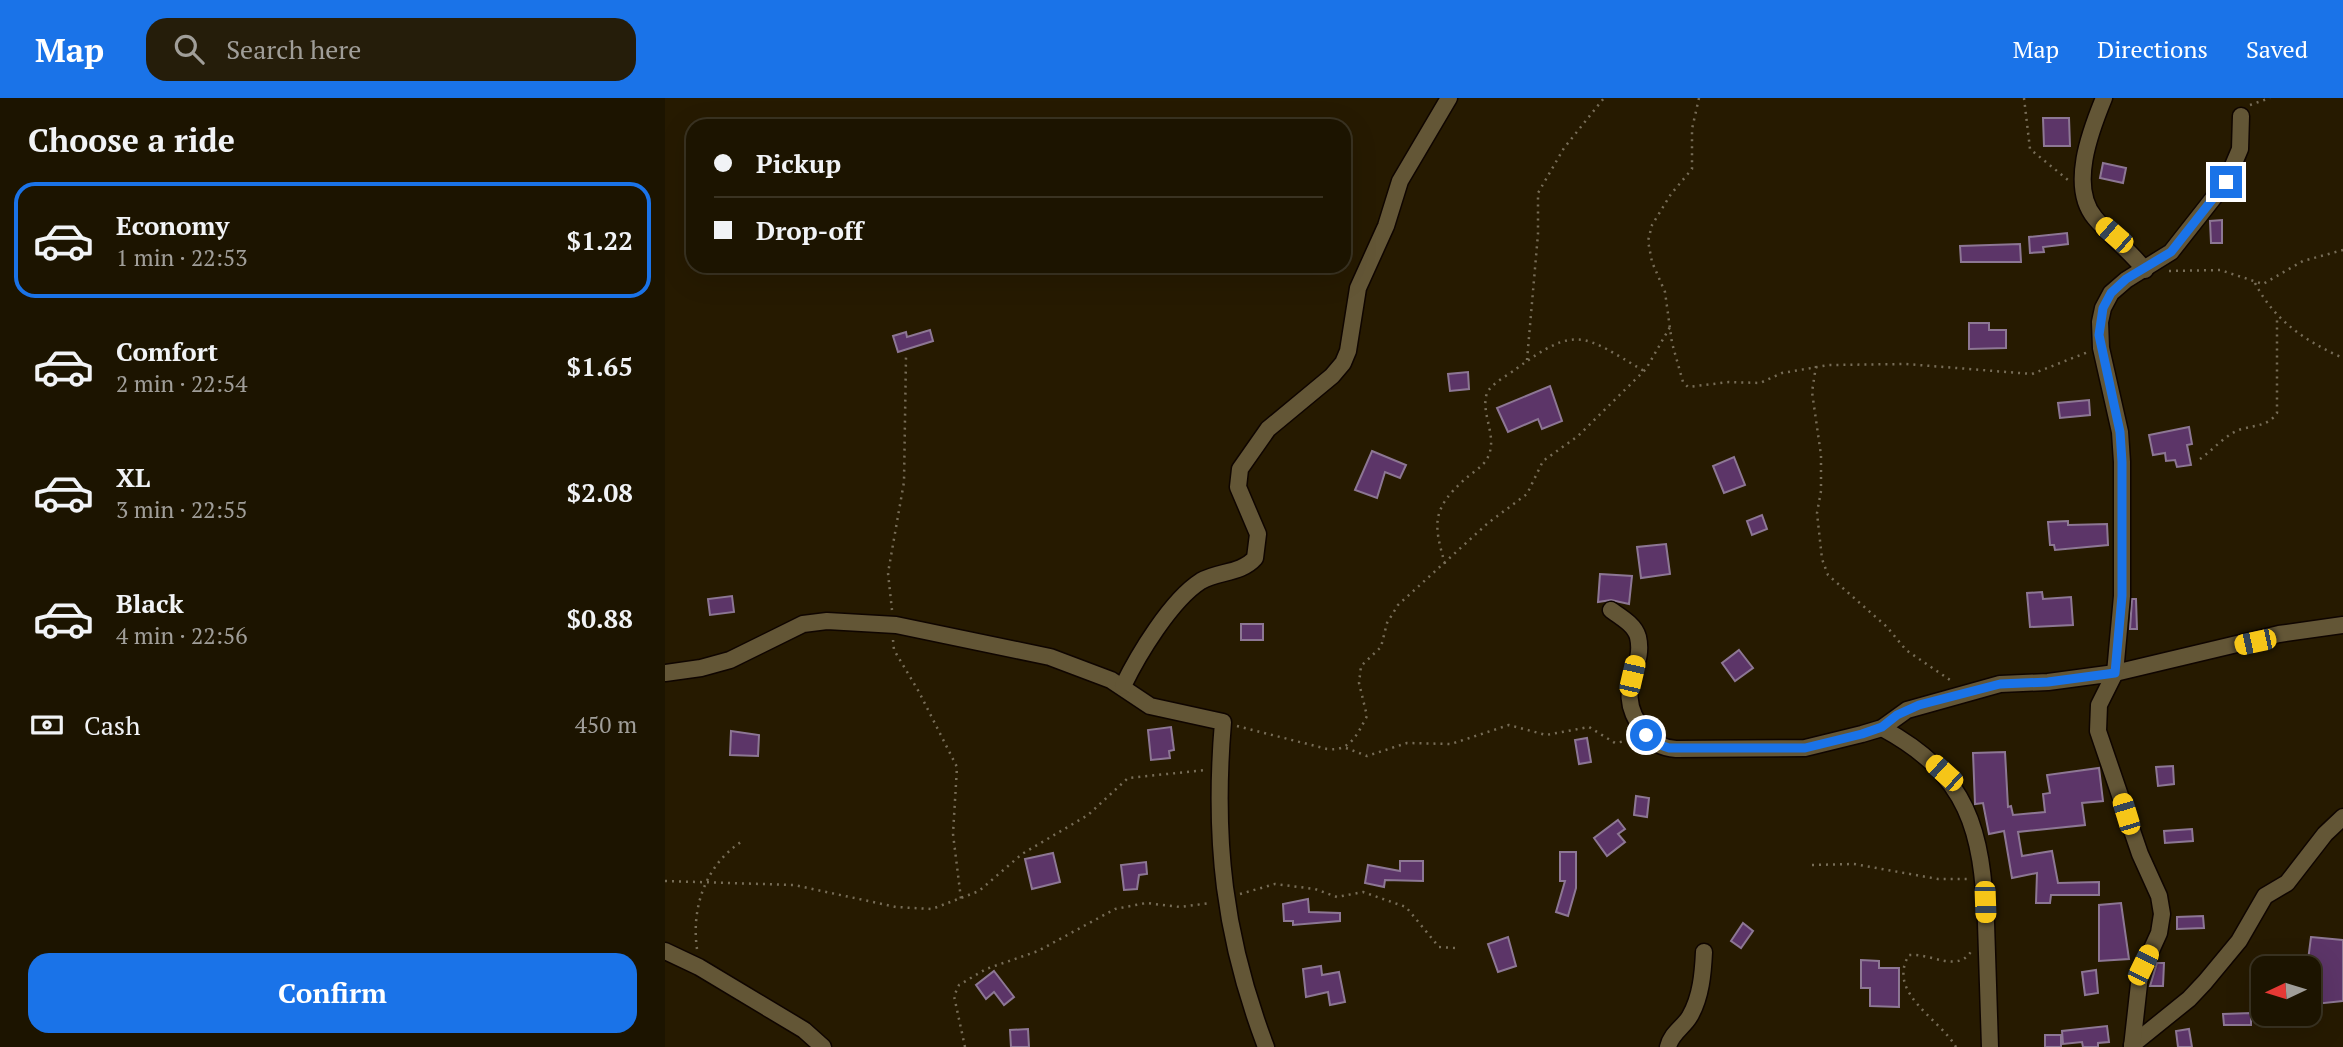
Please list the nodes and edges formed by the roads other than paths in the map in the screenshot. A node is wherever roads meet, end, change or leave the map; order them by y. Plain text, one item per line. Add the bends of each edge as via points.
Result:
1 (1448, 98) edge
2 (2104, 98) edge
3 (2241, 116) road end
4 (2145, 270) junction
5 (1611, 610) dead end
6 (2343, 625) edge
7 (665, 673) edge
8 (2115, 673) junction
9 (1123, 686) junction
10 (1882, 727) junction
11 (2343, 817) edge
12 (665, 951) edge
13 (1704, 952) dead end
14 (2132, 1046) edge
15 (823, 1047) edge
16 (1266, 1047) edge
17 (1668, 1047) edge
18 (1990, 1047) edge

1 - 9 street via 1401,181 1358,288 1343,363 1268,429 1240,469 1238,486 1258,534 1255,558 1187,592
2 - 4 street via 2087,154 2086,205
3 - 4 street via 2241,149 2226,182 2171,252
4 - 8 street via 2126,279 2106,300 2100,322 2122,462 2122,596
5 - 10 street via 1637,635 1629,694 1632,710 1646,735 1657,744 1669,748 1794,749
6 - 8 street via 2279,634
7 - 9 street via 730,660 803,624 827,621 896,625 1050,657
8 - 10 street via 2048,682 2010,681 1907,710
8 - 14 street via 2099,705 2100,740 2162,914 2159,933 2140,975
9 - 16 street via 1150,706 1223,722 1219,815 1226,900 1239,968
10 - 18 street via 1914,747 1953,784 1973,822 1984,879
11 - 14 street via 2287,883 2265,896 2239,941 2205,982
12 - 15 street via 804,1030
13 - 17 street via 1698,998

